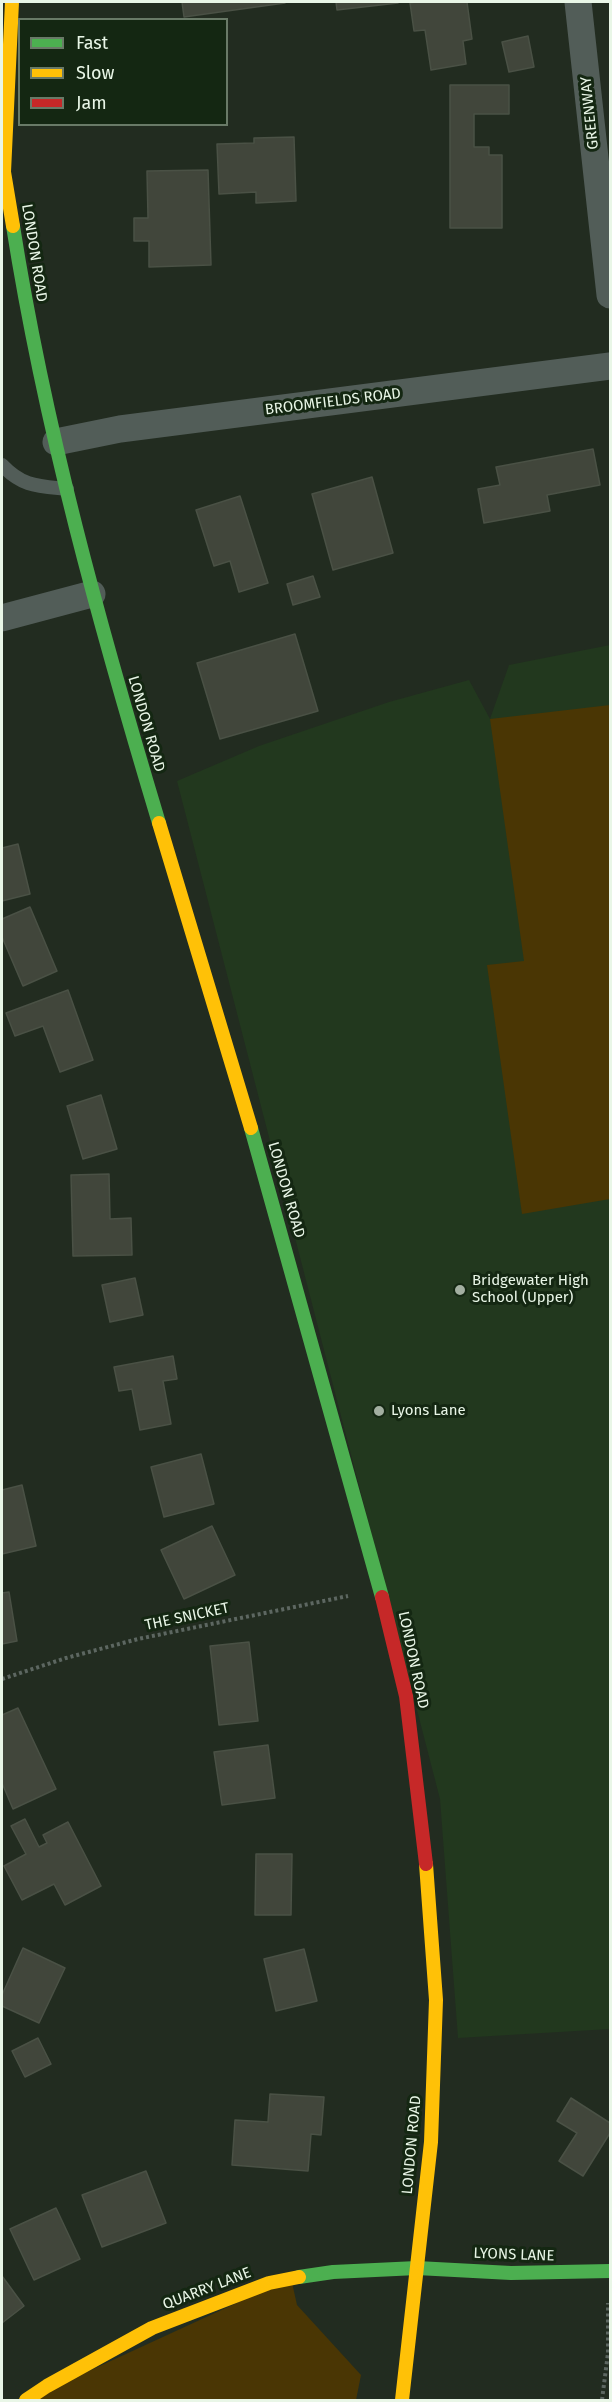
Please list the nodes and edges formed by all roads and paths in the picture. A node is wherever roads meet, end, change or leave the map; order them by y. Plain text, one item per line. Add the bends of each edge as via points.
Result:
1 (12, 2) edge
2 (578, 2) edge
3 (610, 295) edge
4 (610, 366) edge
5 (56, 442) junction
6 (2, 465) edge
7 (67, 489) junction
8 (92, 594) junction
9 (2, 618) edge
10 (381, 1589) junction
11 (2, 1679) edge
12 (417, 2268) junction
13 (610, 2271) edge
14 (608, 2292) dead end
15 (26, 2400) edge
16 (402, 2400) edge
17 (602, 2400) edge

1 - 5 main road, LONDON ROAD via 4,172 24,298
2 - 3 street, GREENWAY
4 - 5 street, BROOMFIELDS ROAD via 120,429
5 - 7 main road, LONDON ROAD
6 - 7 lane via 26,485
7 - 8 main road, LONDON ROAD
8 - 9 street
8 - 10 main road, LONDON ROAD via 257,1149
10 - 11 path, THE SNICKET via 138,1639
10 - 12 main road, LONDON ROAD via 406,1696 424,1840 436,2000 432,2126
12 - 13 main road, LYONS LANE via 550,2274
12 - 15 main road, QUARRY LANE via 333,2272 269,2283 152,2328
12 - 16 main road, LONDON ROAD
14 - 17 path via 609,2353

